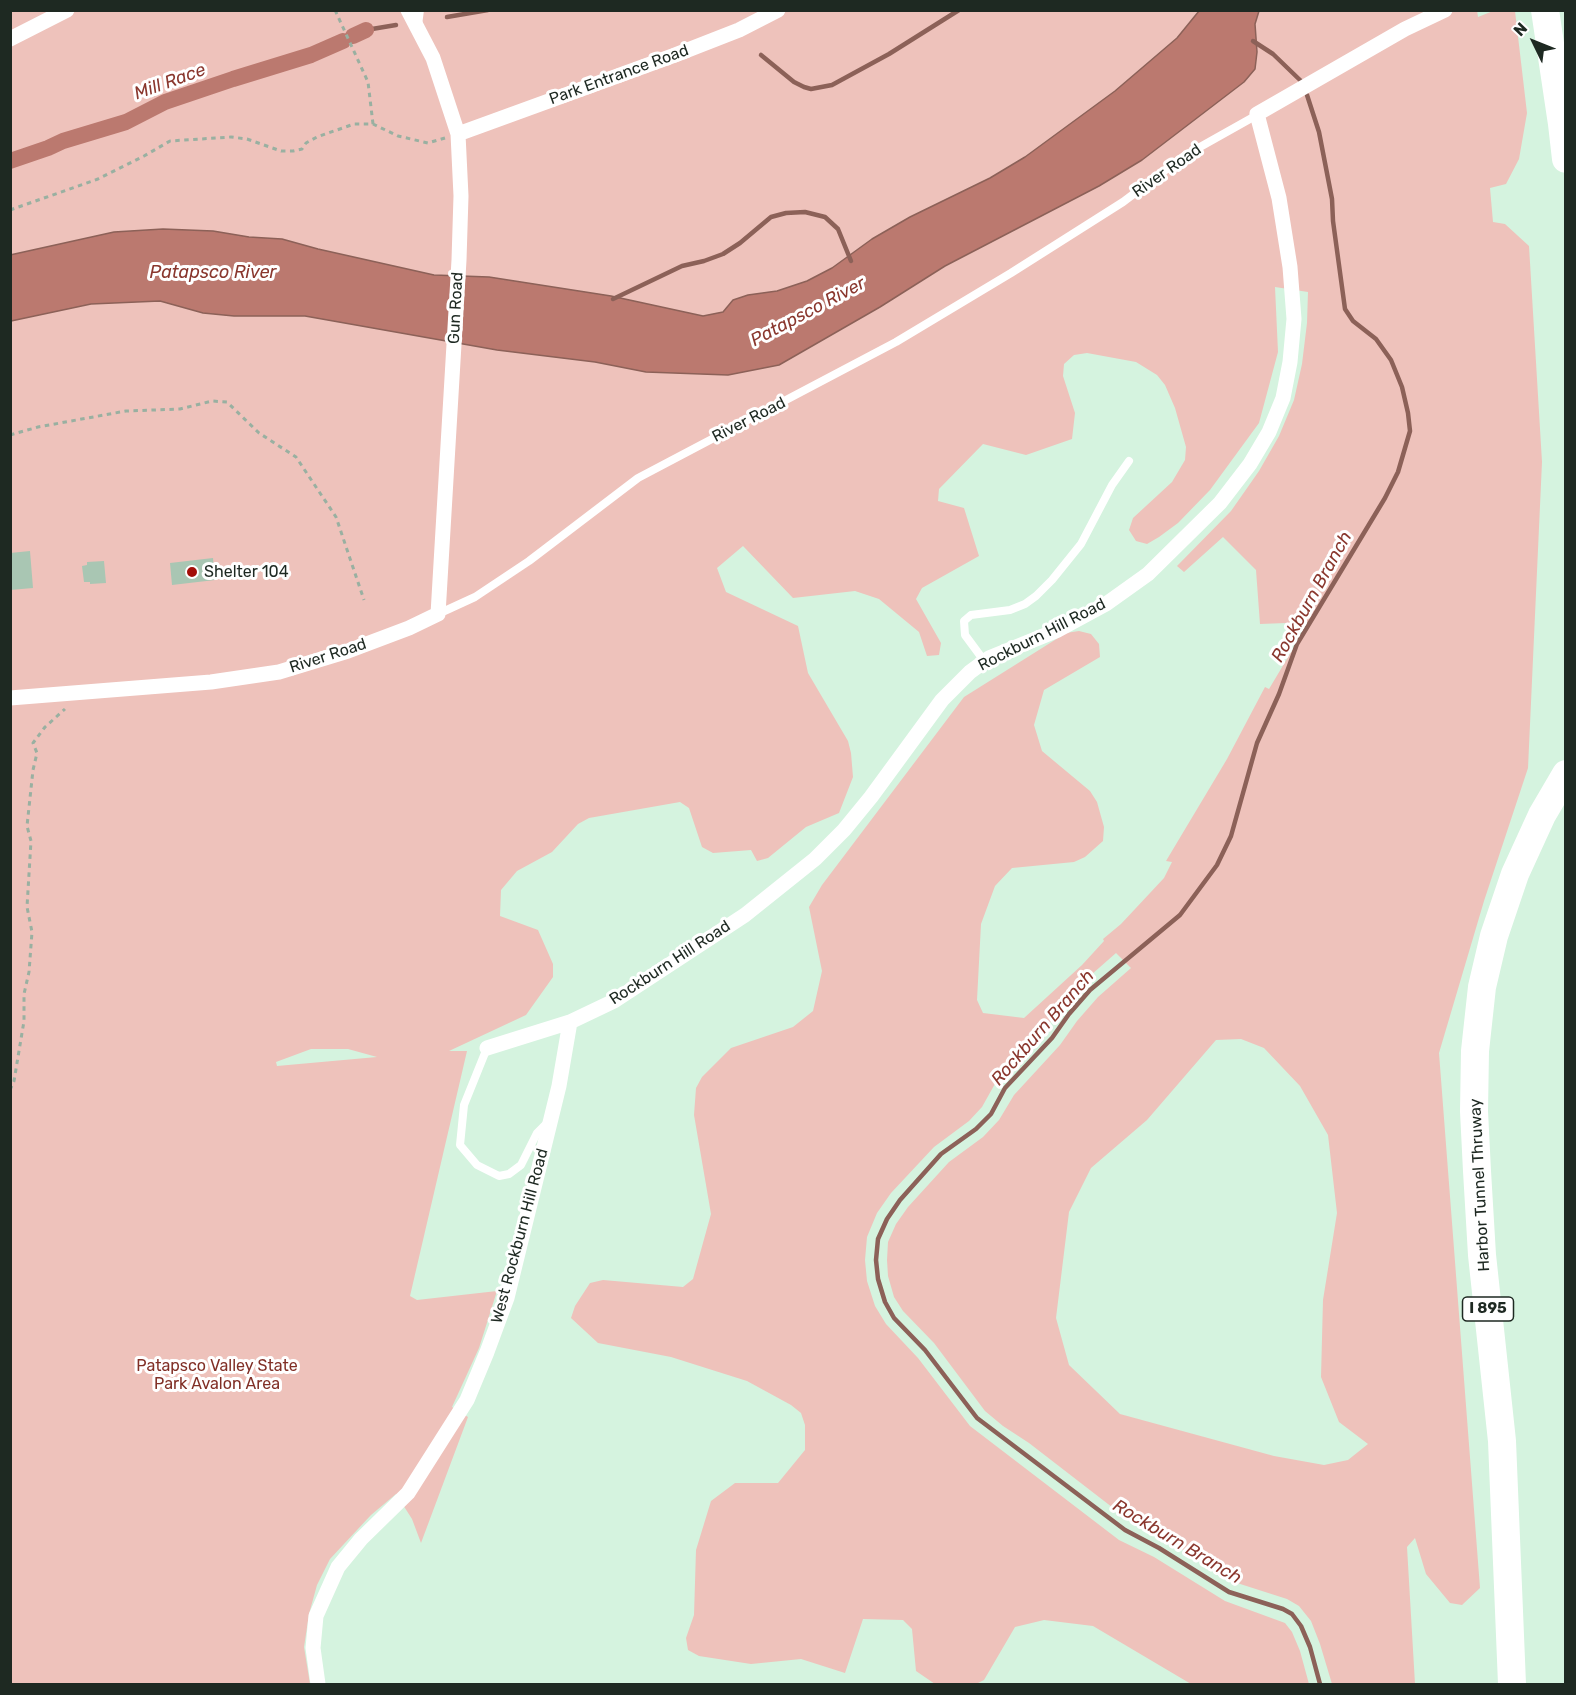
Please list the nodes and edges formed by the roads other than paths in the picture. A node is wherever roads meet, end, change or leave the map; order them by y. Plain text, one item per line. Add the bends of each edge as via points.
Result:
1 (67, 10) edge
2 (408, 10) edge
3 (420, 10) edge
4 (778, 10) edge
5 (1444, 10) edge
6 (1545, 10) edge
7 (418, 26) junction
8 (10, 39) edge
9 (1257, 114) junction
10 (458, 134) junction
11 (1566, 159) edge
12 (1130, 462) dead end
13 (438, 614) junction
14 (985, 662) junction
15 (10, 698) edge
16 (1566, 774) edge
17 (570, 1022) junction
18 (488, 1048) joint
19 (551, 1119) junction
20 (318, 1684) edge
21 (1512, 1684) edge

1 - 8 street
2 - 7 street, Gun Road
3 - 7 lane
4 - 10 street, Park Entrance Road via 675,56
5 - 9 street, River Road
6 - 11 highway
7 - 10 street, Gun Road
9 - 13 lane, River Road via 1184,156 1123,202 896,342 638,478 529,561 475,597
9 - 14 street, Rockburn Hill Road via 1279,198 1294,319 1283,398 1269,432 1220,503 1148,574 1106,604 1058,630
10 - 13 street, Gun Road via 459,260
12 - 14 lane via 1112,485 1081,544 1044,588 1010,610 971,615 964,621 965,635
13 - 15 street, River Road via 348,651 279,672 211,682
14 - 17 street, Rockburn Hill Road via 942,700 871,797 815,859 745,915 668,967 614,1001
16 - 21 highway, Harbor Tunnel Thruway / I 895 via 1515,874 1494,936 1482,987 1475,1051 1474,1111 1482,1255 1502,1441
17 - 18 street, Rockburn Hill Road
17 - 19 street, West Rockburn Hill Road
18 - 19 lane via 464,1105 460,1145 477,1165 500,1176 509,1174 521,1165 537,1133
19 - 20 street, West Rockburn Hill Road via 507,1298 488,1352 467,1400 408,1493 338,1567 316,1616 313,1648

